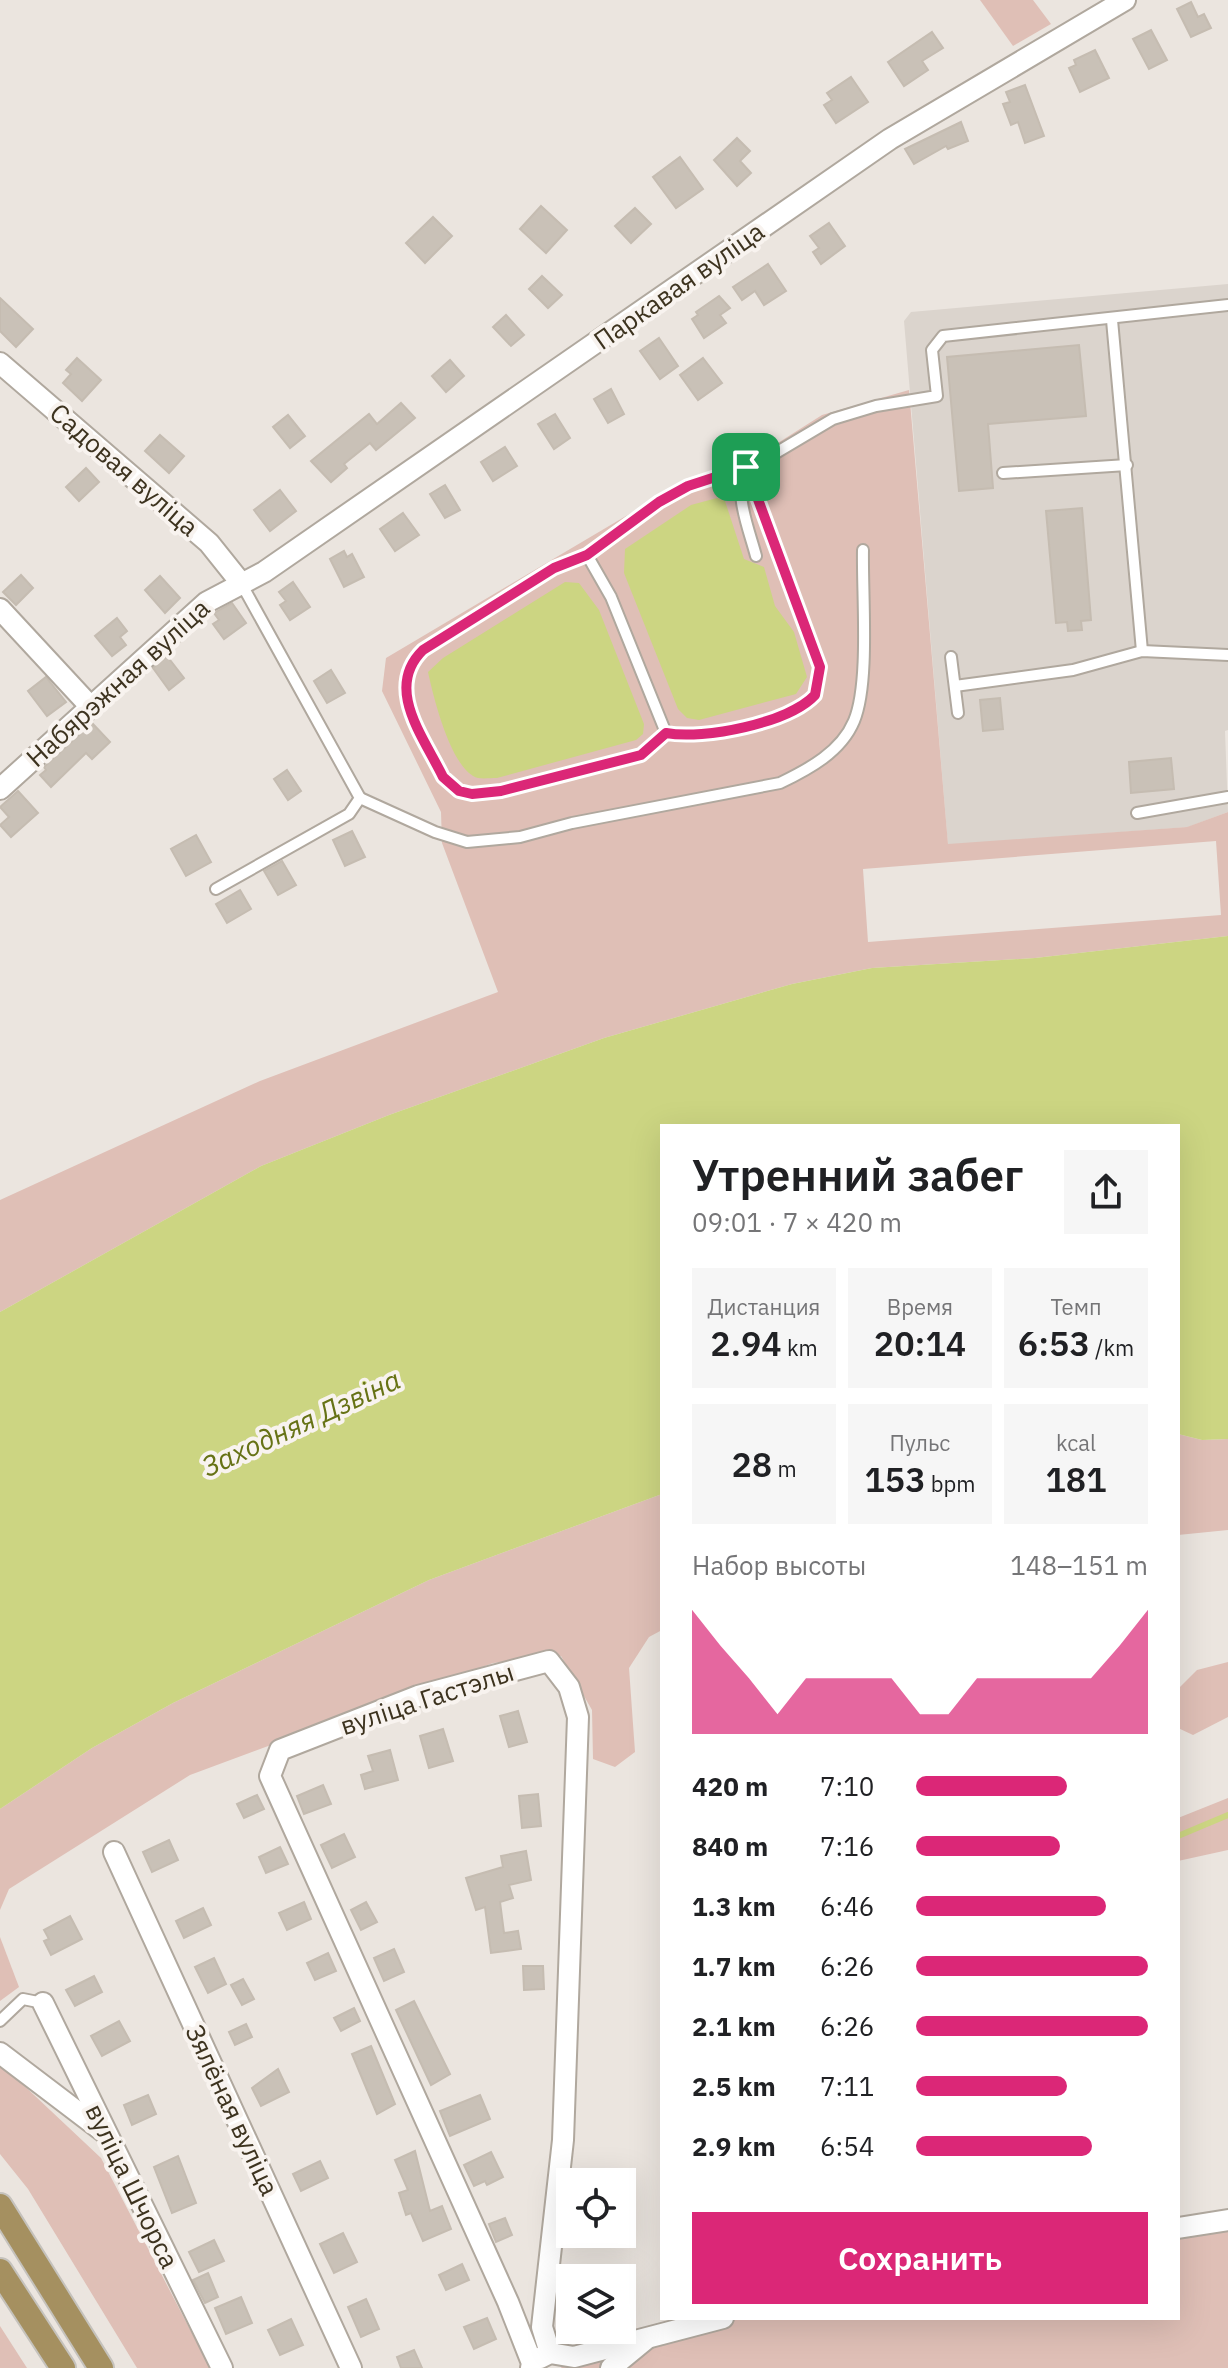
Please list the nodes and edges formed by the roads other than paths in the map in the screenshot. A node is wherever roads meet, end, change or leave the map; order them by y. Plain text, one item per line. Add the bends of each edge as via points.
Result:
1 (1125, 0) edge
2 (1228, 305) edge
3 (1112, 320) junction
4 (0, 363) edge
5 (1127, 465) junction
6 (746, 467) junction
7 (1003, 473) dead end
8 (863, 550) dead end
9 (587, 555) junction
10 (756, 556) dead end
11 (241, 583) junction
12 (0, 609) edge
13 (1142, 651) junction
14 (1228, 655) edge
15 (951, 657) dead end
16 (955, 686) junction
17 (89, 705) junction
18 (958, 713) dead end
19 (666, 733) junction
20 (0, 789) edge
21 (1228, 797) edge
22 (360, 798) junction
23 (1137, 813) dead end
24 (216, 889) dead end
25 (114, 1852) dead end
26 (43, 2003) joint
27 (0, 2021) edge
28 (0, 2053) edge
29 (107, 2135) junction
30 (0, 2206) edge
31 (1228, 2220) edge
32 (1180, 2228) edge
33 (0, 2271) edge
34 (716, 2320) edge
35 (647, 2339) junction
36 (577, 2362) edge
37 (533, 2363) edge
38 (63, 2368) edge
39 (101, 2368) edge
40 (222, 2368) edge
41 (351, 2368) edge
42 (611, 2368) edge

1 - 11 street, Паркавая вуліца via 890,139
2 - 3 lane
3 - 5 lane
3 - 6 lane via 943,336 932,350 937,396 833,419
4 - 11 street, Садовая вуліца via 209,543
5 - 7 lane
5 - 13 lane
6 - 9 lane via 688,486 659,502
6 - 10 lane via 741,491
6 - 19 lane via 806,620 820,682 815,695 792,713 707,734
8 - 22 lane via 861,691 854,721 837,747 810,769 780,783 520,837 467,842
9 - 19 lane via 611,597
9 - 19 lane via 554,568 423,650 405,676 409,705 443,777 472,794 641,755
11 - 17 street, Набярэжная вуліца via 207,602
11 - 22 lane
12 - 17 street
13 - 14 lane
13 - 16 lane via 1073,670
15 - 16 lane
16 - 18 lane
17 - 20 street, Набярэжная вуліца
21 - 23 lane
22 - 24 lane via 349,814
25 - 41 street, Зялёная вуліца
26 - 27 lane via 23,1999
26 - 29 street, вуліца Шчорса
28 - 29 street
29 - 40 street, вуліца Шчорса
30 - 39 main road
31 - 32 street
33 - 38 main road
34 - 35 street
35 - 36 street via 600,2347
35 - 42 street
36 - 37 street
37 - 37 street, вуліца Гастэлы via 542,2327 563,2140 578,1717 569,1687 549,1661 418,1696 280,1750 270,1776

